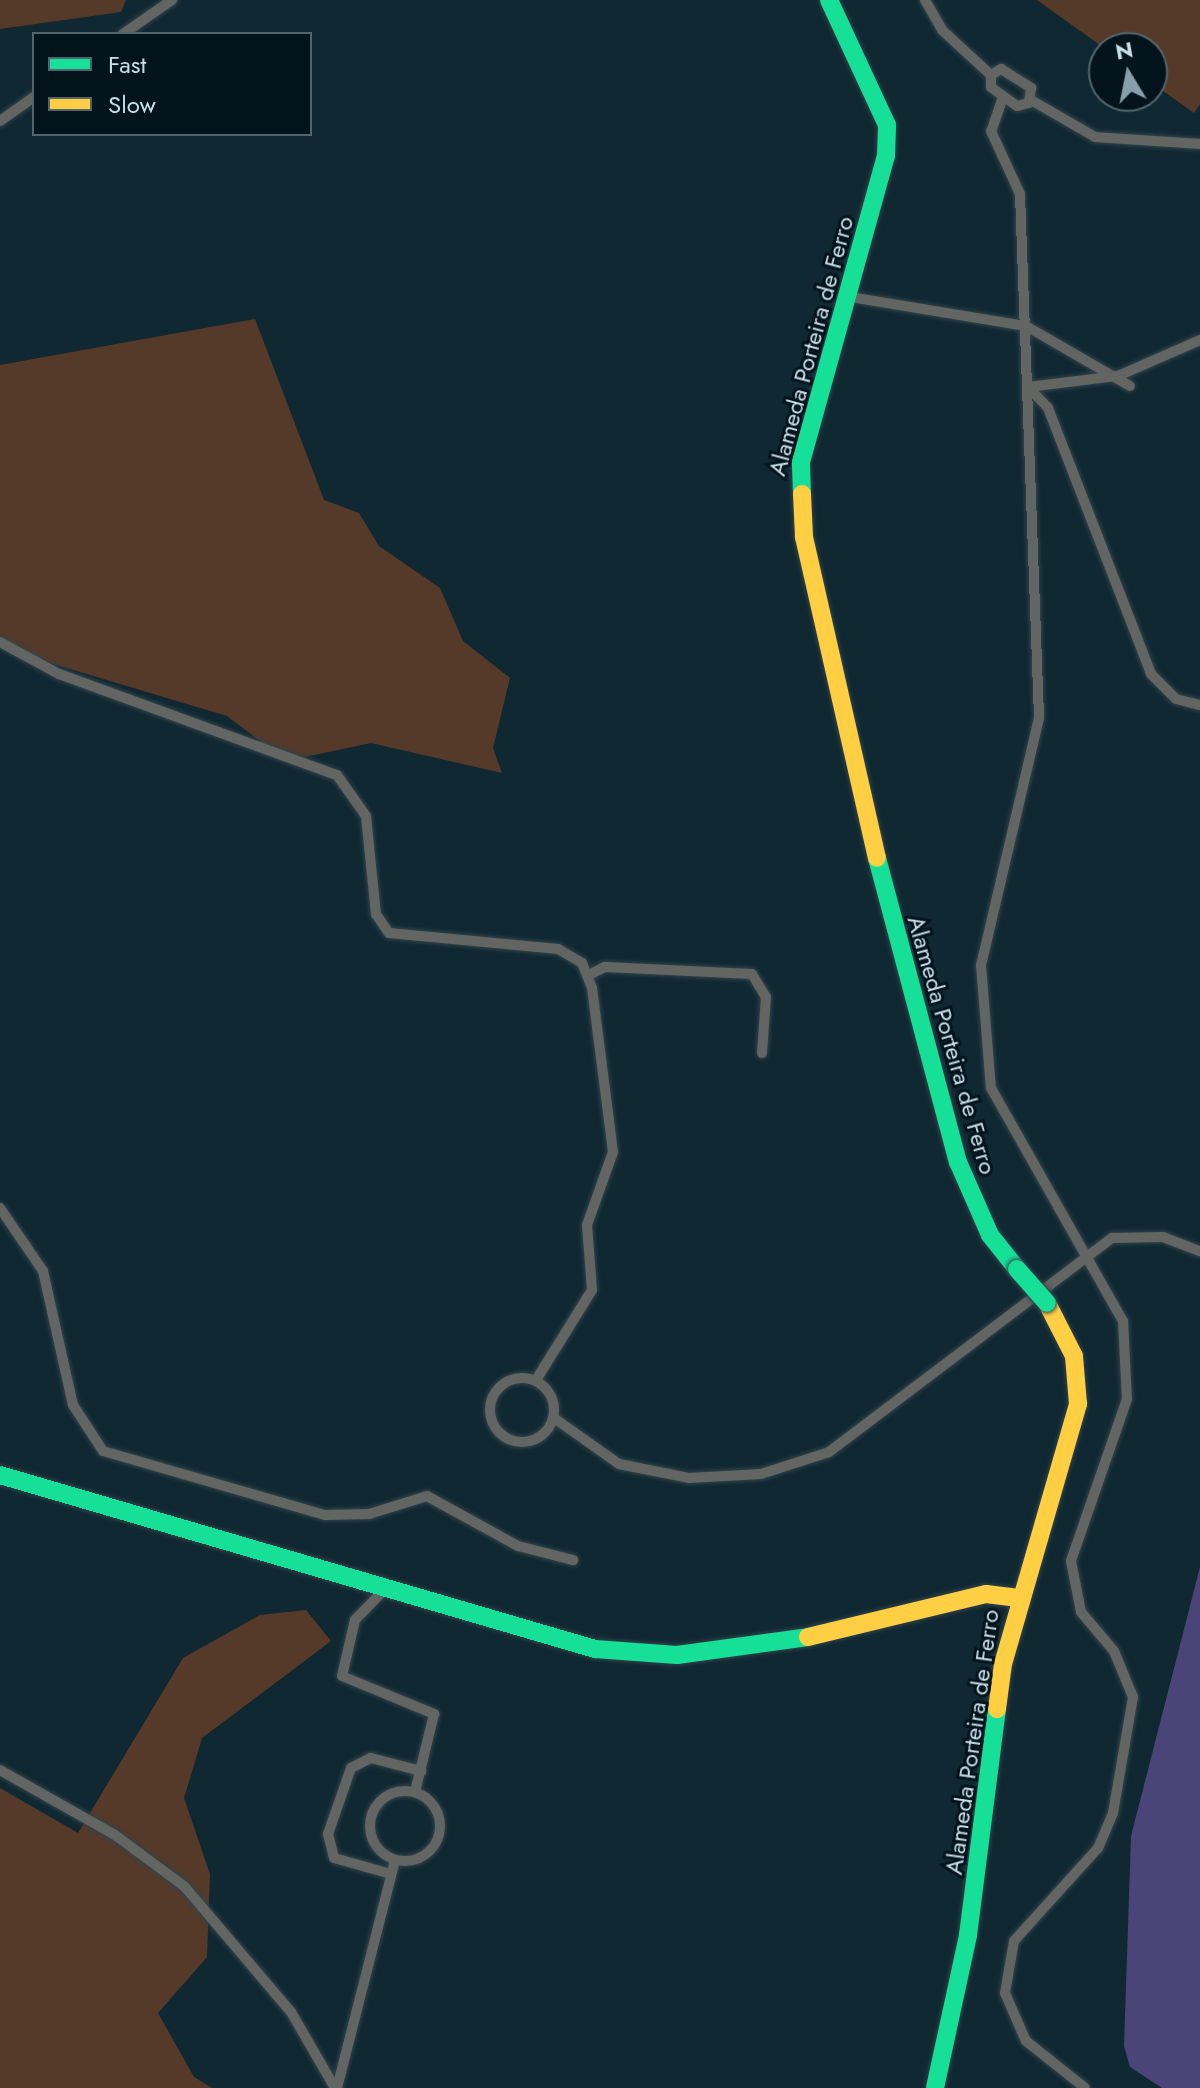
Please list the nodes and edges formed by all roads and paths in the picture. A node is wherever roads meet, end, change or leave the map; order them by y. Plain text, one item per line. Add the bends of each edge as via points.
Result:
1 (172, 0) edge
2 (829, 0) edge
3 (925, 0) edge
4 (126, 32) edge
5 (991, 75) junction
6 (1003, 97) junction
7 (32, 98) edge
8 (1031, 100) junction
9 (0, 121) edge
10 (1200, 144) edge
11 (848, 296) junction
12 (1026, 326) junction
13 (1200, 340) edge
14 (1118, 376) junction
15 (1130, 386) dead end
16 (1028, 387) junction
17 (0, 642) edge
18 (1200, 705) edge
19 (589, 975) junction
20 (762, 1053) dead end
21 (0, 1208) edge
22 (1089, 1251) junction
23 (1200, 1251) edge
24 (536, 1380) junction
25 (554, 1418) junction
26 (0, 1475) edge
27 (573, 1560) dead end
28 (385, 1588) junction
29 (1017, 1598) junction
30 (0, 1770) edge
31 (421, 1771) junction
32 (415, 1792) junction
33 (395, 1860) junction
34 (391, 1874) junction
35 (336, 2088) edge
36 (935, 2088) edge
37 (1085, 2088) edge

1 - 4 lane
2 - 11 street, Alameda Porteira de Ferro via 887,125
3 - 5 lane via 942,30
5 - 6 lane via 991,87
5 - 8 lane via 1009,71 1031,88
6 - 8 lane via 1017,106
6 - 12 lane via 991,131 1020,194
7 - 9 lane
8 - 10 lane via 1095,137
11 - 12 lane
11 - 29 street, Alameda Porteira de Ferro, bridge via 801,462 804,537 901,964 958,1162 990,1235 1047,1303 1074,1356 1078,1404
12 - 14 lane
12 - 16 lane
13 - 14 lane
14 - 15 lane
14 - 16 lane
16 - 18 lane via 1048,408 1151,674 1176,699
16 - 22 lane via 1039,718 1022,806 981,942 981,965 991,1088
17 - 19 lane via 59,674 337,775 366,816 376,914 389,933 558,949
19 - 20 lane via 605,967 752,974 766,997
19 - 24 lane via 613,1152 587,1225 592,1290
21 - 27 lane via 43,1271 73,1405 103,1451 325,1515 369,1514 427,1496 518,1546
22 - 23 lane via 1137,1233
22 - 25 lane via 829,1452 761,1474 689,1478 619,1464
22 - 37 lane via 1123,1321 1130,1359 1127,1399 1071,1561 1072,1587 1081,1612 1126,1673 1129,1741 1098,1848 1014,1941 1005,1993 1026,2041
24 - 25 lane via 549,1392
24 - 25 lane via 518,1377 495,1392 494,1426 527,1442
26 - 28 street
28 - 29 street via 595,1649 677,1655 760,1648 986,1594
28 - 31 lane via 355,1620 342,1676 434,1714
29 - 36 street, Alameda Porteira de Ferro via 968,1935
30 - 35 lane via 115,1835 185,1887 291,2012
31 - 32 lane
31 - 34 lane via 371,1758 351,1768 328,1834 334,1858
32 - 33 lane via 385,1797 370,1821 378,1849
32 - 33 lane via 438,1811 441,1831 424,1857
33 - 34 lane
34 - 35 lane

